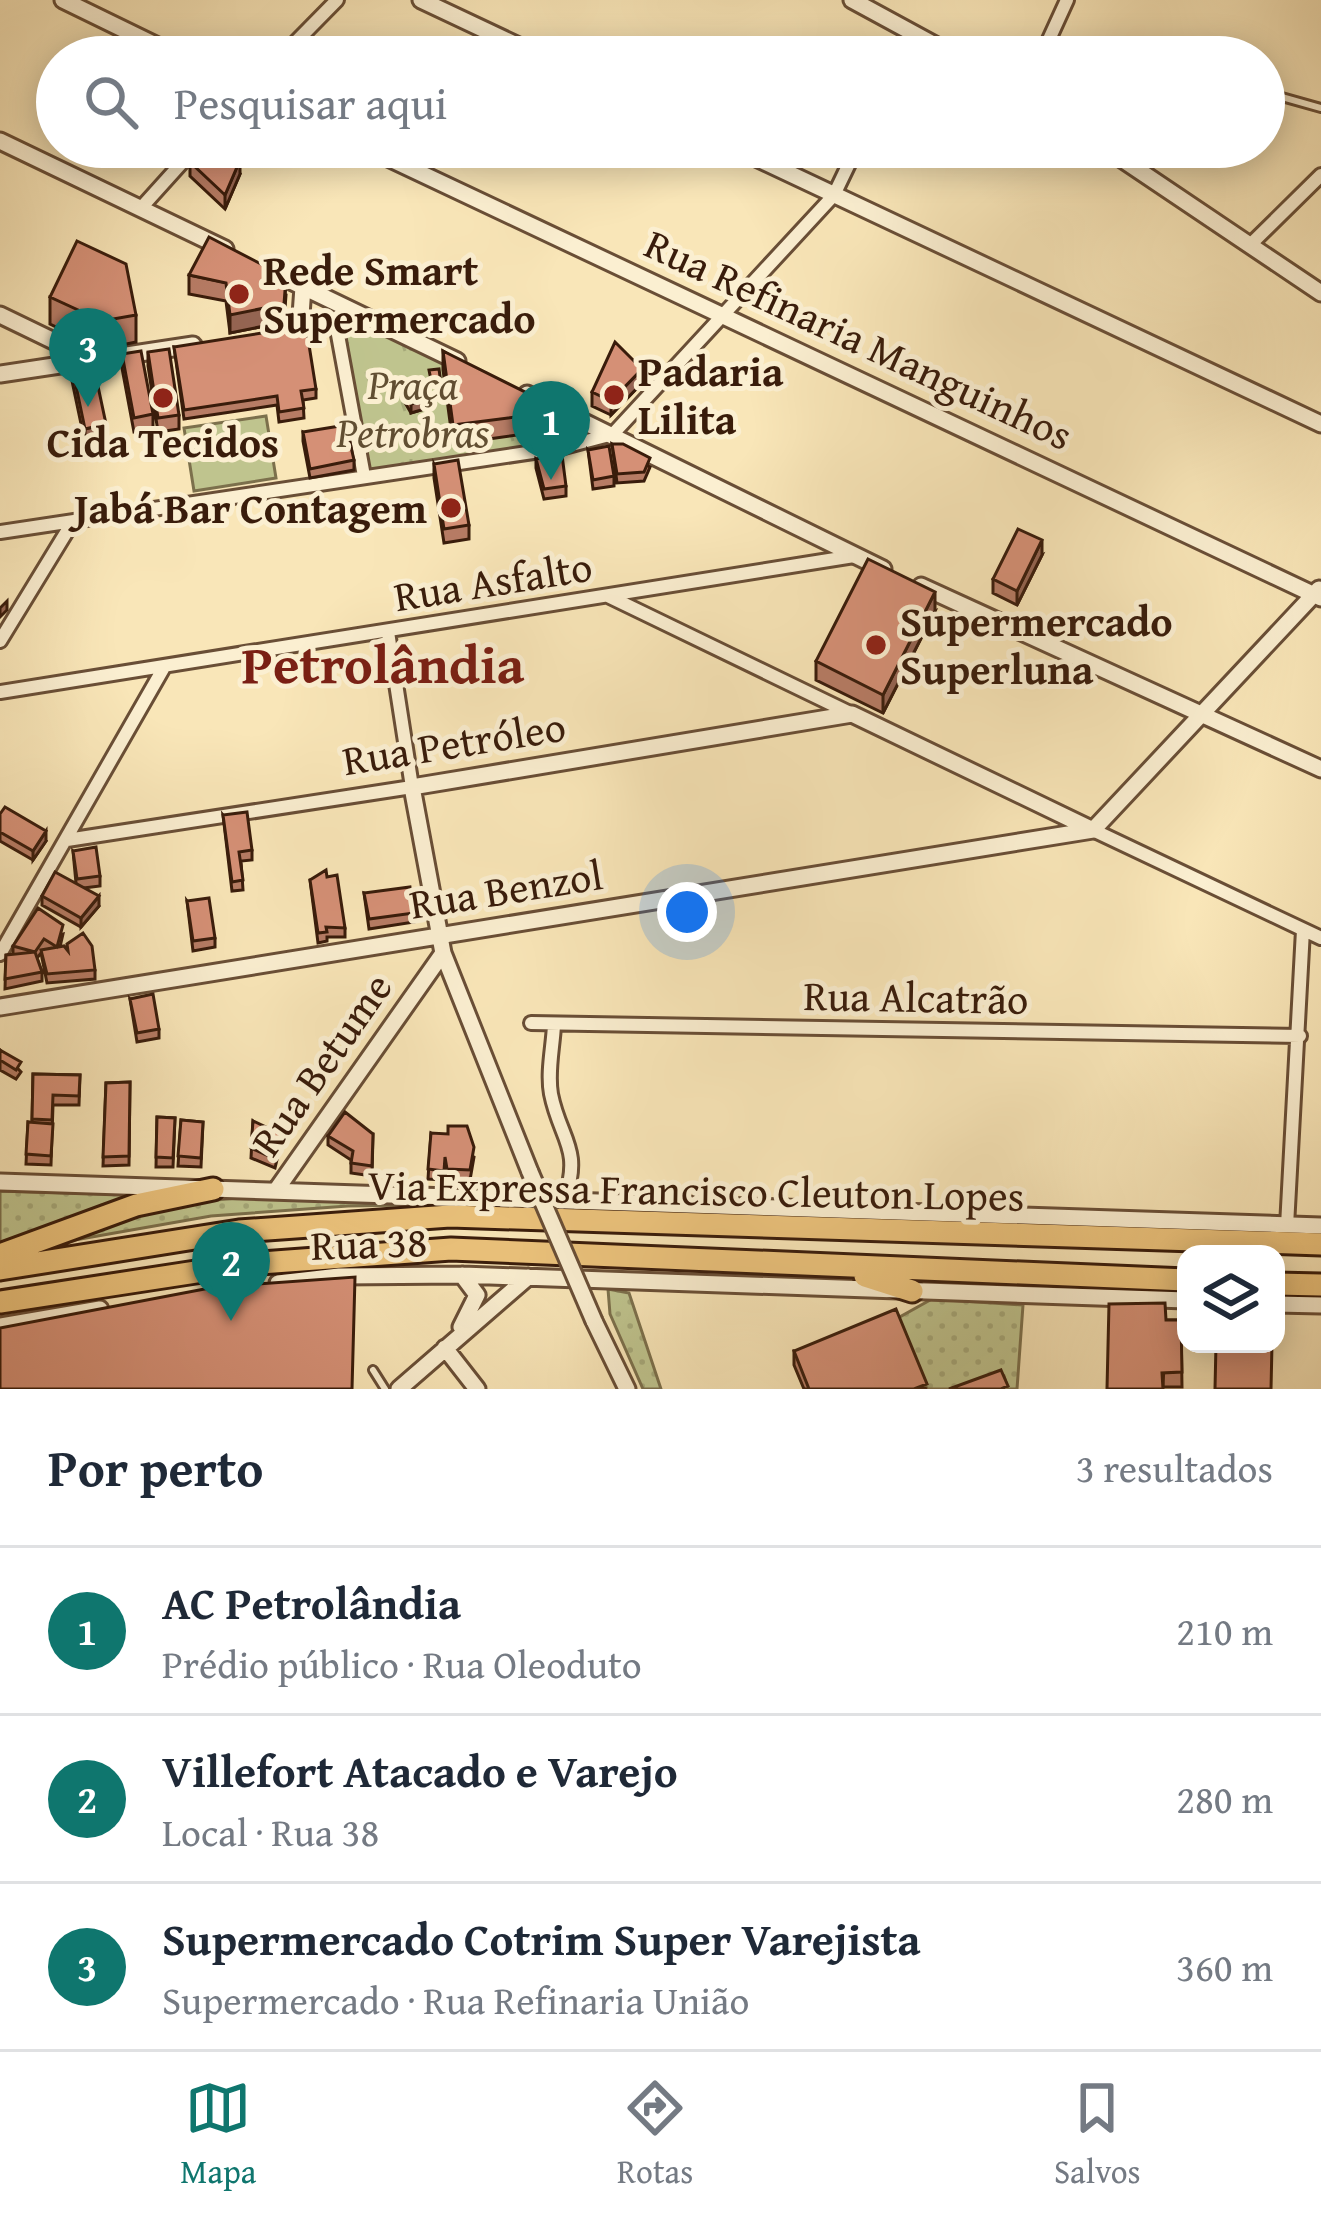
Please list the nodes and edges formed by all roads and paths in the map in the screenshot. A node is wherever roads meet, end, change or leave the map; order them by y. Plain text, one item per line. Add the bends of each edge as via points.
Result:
1 (63, 0) edge
2 (337, 0) edge
3 (422, 0) edge
4 (853, 0) edge
5 (1067, 0) edge
6 (911, 32) junction
7 (137, 36) edge
8 (302, 36) edge
9 (498, 36) edge
10 (909, 36) edge
11 (918, 36) edge
12 (1051, 36) edge
13 (1285, 98) edge
14 (1321, 108) edge
15 (0, 141) edge
16 (36, 158) edge
17 (56, 168) edge
18 (177, 168) edge
19 (410, 168) edge
20 (777, 168) edge
21 (847, 168) edge
22 (1136, 168) edge
23 (1321, 175) edge
24 (834, 195) junction
25 (140, 208) junction
26 (1251, 244) junction
27 (303, 287) junction
28 (1318, 287) edge
29 (0, 315) edge
30 (723, 315) junction
31 (369, 319) junction
32 (336, 324) junction
33 (300, 329) junction
34 (277, 333) edge
35 (208, 343) edge
36 (93, 360) junction
37 (475, 369) edge
38 (0, 374) edge
39 (517, 389) edge
40 (564, 412) junction
41 (1321, 424) edge
42 (613, 434) junction
43 (560, 448) junction
44 (364, 476) junction
45 (72, 523) junction
46 (0, 532) edge
47 (854, 556) junction
48 (1318, 593) edge
49 (607, 596) junction
50 (388, 632) junction
51 (0, 641) edge
52 (163, 669) junction
53 (0, 692) edge
54 (1198, 713) junction
55 (852, 714) junction
56 (1321, 769) edge
57 (412, 787) junction
58 (1093, 830) junction
59 (67, 840) junction
60 (1303, 930) junction
61 (1321, 938) edge
62 (441, 945) junction
63 (0, 954) edge
64 (0, 1007) edge
65 (531, 1023) dead end
66 (554, 1024) junction
67 (1300, 1036) junction
68 (0, 1182) edge
69 (214, 1189) junction
70 (277, 1189) junction
71 (565, 1198) junction
72 (1287, 1226) junction
73 (1321, 1226) edge
74 (1321, 1244) edge
75 (0, 1255) edge
76 (836, 1268) junction
77 (0, 1269) edge
78 (462, 1275) junction
79 (528, 1277) junction
80 (1177, 1280) edge
81 (1285, 1284) edge
82 (1321, 1285) edge
83 (257, 1286) edge
84 (912, 1291) junction
85 (1177, 1300) edge
86 (0, 1302) edge
87 (1285, 1304) edge
88 (130, 1305) edge
89 (1321, 1305) edge
90 (0, 1326) edge
91 (445, 1348) junction
92 (373, 1370) dead end
93 (385, 1389) edge
94 (399, 1389) edge
95 (477, 1389) edge
96 (627, 1389) edge

1 - 7 street
2 - 8 street
3 - 9 street
4 - 6 street
5 - 12 street
6 - 10 street
6 - 11 street
13 - 14 lane
15 - 16 street
17 - 25 street
18 - 25 street
19 - 30 street, Rua Refinaria Manguinhos
20 - 24 street
21 - 24 street
22 - 26 street
23 - 26 street
24 - 30 street
24 - 41 street
25 - 27 street
26 - 28 street
27 - 31 street
27 - 33 street
29 - 36 street
30 - 42 street
30 - 48 street, Rua Refinaria Manguinhos
31 - 32 street
31 - 37 street
32 - 33 street
32 - 44 street
33 - 34 street
35 - 36 street
36 - 38 street
39 - 40 street
40 - 42 street
40 - 43 street
42 - 43 street
42 - 47 street
43 - 44 street
44 - 45 street
45 - 46 street
45 - 51 street
47 - 49 street, Rua Asfalto
47 - 54 street
48 - 54 street
49 - 50 street, Rua Asfalto
49 - 55 street
50 - 52 street, Rua Asfalto
50 - 57 street
52 - 53 street, Rua Asfalto
52 - 59 street
54 - 56 street
54 - 58 street
55 - 57 street, Rua Petróleo
55 - 58 street
57 - 59 street, Rua Petróleo
57 - 62 street
58 - 60 street
58 - 62 street, Rua Benzol
59 - 63 street
60 - 61 street
60 - 67 street
62 - 64 street, Rua Benzol
62 - 70 street, Rua Betume
62 - 96 street, bridge
65 - 66 street, Rua Alcatrão
66 - 67 street, Rua Alcatrão
66 - 71 street via 551,1093 573,1150
67 - 72 street
68 - 69 street
69 - 70 street
69 - 75 highway via 136,1205
70 - 71 street
71 - 72 street
72 - 73 street
74 - 77 highway, Via Expressa Francisco Cleuton Lopes via 449,1216 239,1231
76 - 80 highway, Via Expressa Francisco Cleuton Lopes
76 - 84 highway
76 - 86 highway, Via Expressa Francisco Cleuton Lopes via 452,1249 248,1264
78 - 79 street, Rua 38
78 - 83 street, Rua 38
78 - 91 street via 477,1295
79 - 84 street, Rua 38
79 - 91 street
81 - 82 highway
84 - 85 street, Rua 38
87 - 89 street
88 - 90 street
91 - 94 street
91 - 95 street
92 - 93 lane

